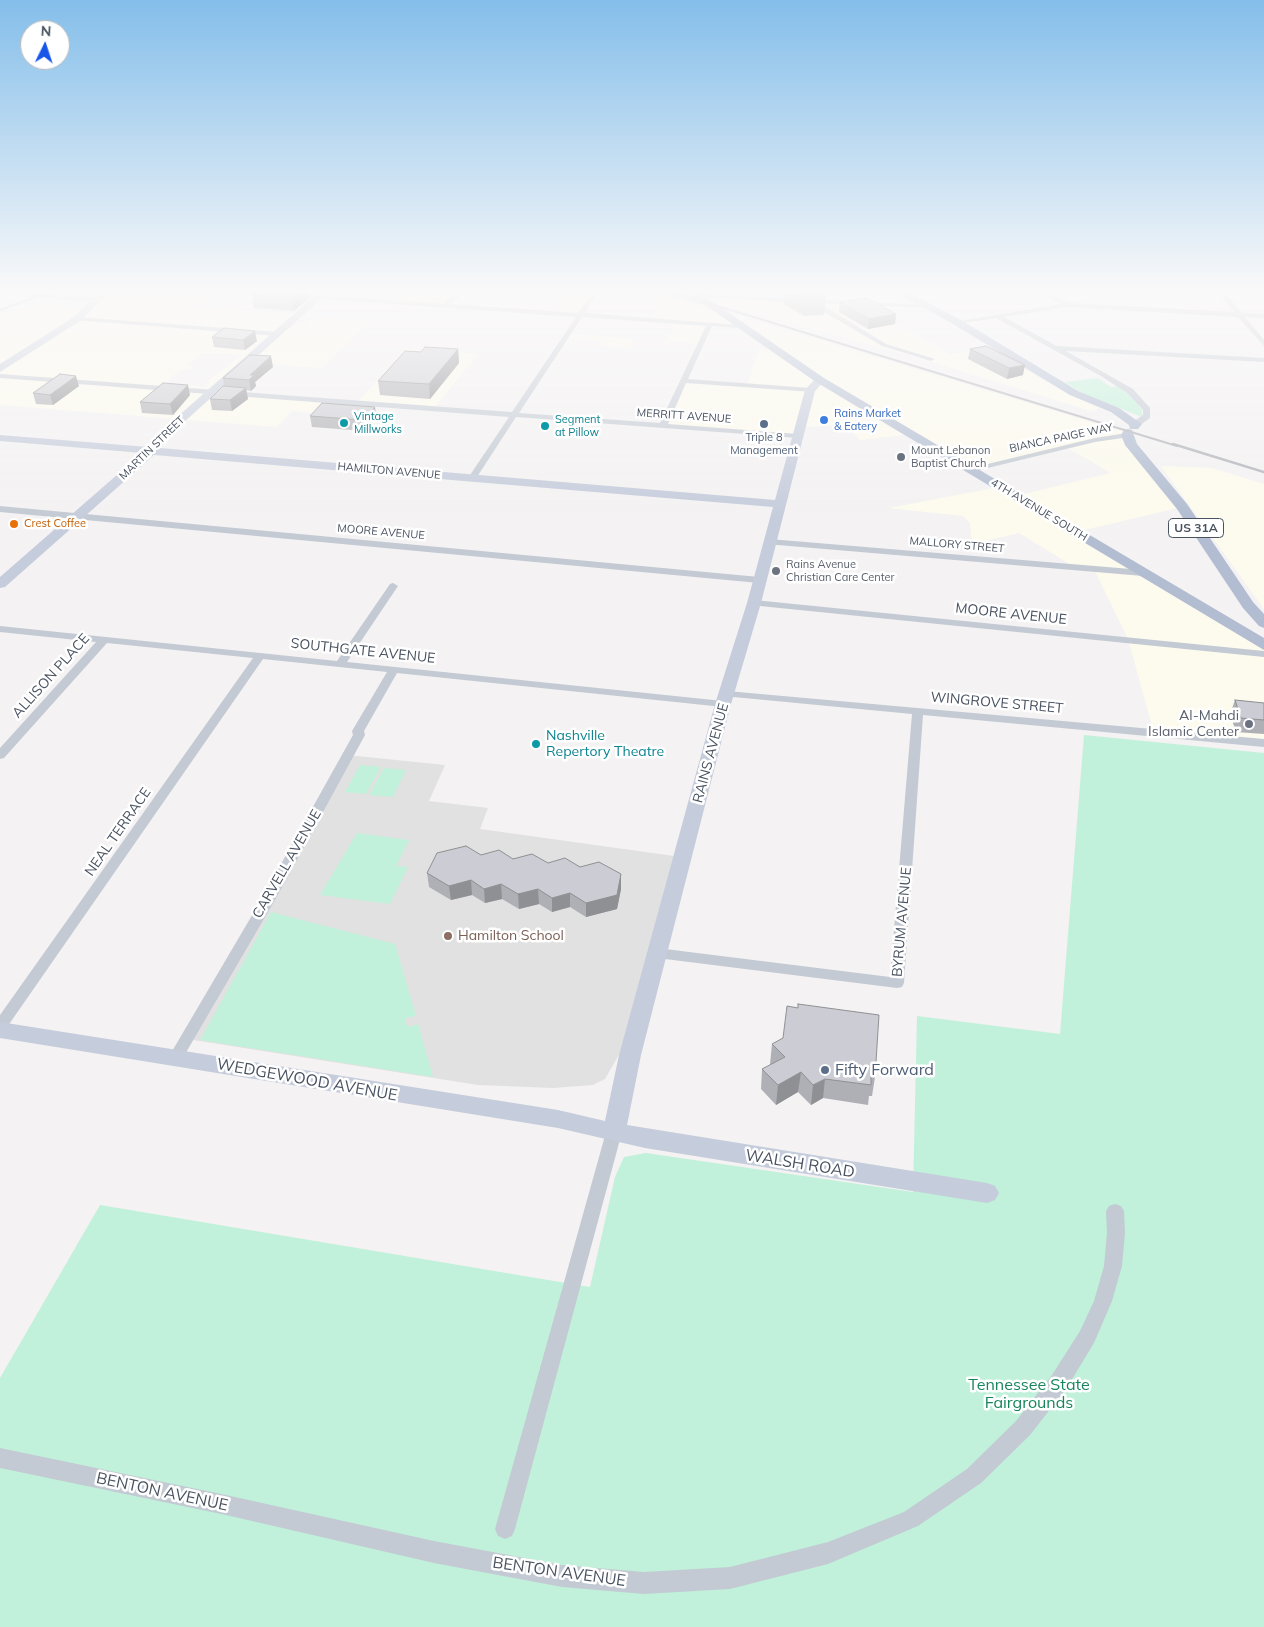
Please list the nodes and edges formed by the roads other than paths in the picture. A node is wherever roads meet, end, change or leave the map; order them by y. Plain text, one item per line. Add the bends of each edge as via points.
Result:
1 (241, 367) edge
2 (545, 367) edge
3 (690, 367) edge
4 (791, 367) edge
5 (1033, 367) edge
6 (1092, 367) edge
7 (0, 376) edge
8 (683, 381) junction
9 (815, 385) junction
10 (212, 392) junction
11 (514, 414) junction
12 (663, 426) junction
13 (1131, 430) junction
14 (798, 436) junction
15 (0, 438) edge
16 (149, 451) junction
17 (971, 469) junction
18 (472, 478) junction
19 (779, 504) junction
20 (0, 509) edge
21 (78, 516) junction
22 (769, 542) junction
23 (1143, 573) junction
24 (759, 580) junction
25 (0, 584) edge
26 (393, 586) dead end
27 (754, 603) junction
28 (1248, 605) junction
29 (1208, 610) junction
30 (1264, 623) edge
31 (0, 629) edge
32 (104, 639) junction
33 (1264, 645) edge
34 (1264, 654) edge
35 (260, 656) junction
36 (340, 664) junction
37 (394, 670) junction
38 (725, 699) junction
39 (918, 711) junction
40 (1264, 743) edge
41 (0, 755) edge
42 (657, 953) junction
43 (0, 1026) edge
44 (0, 1030) edge
45 (176, 1057) junction
46 (614, 1132) junction
47 (986, 1193) dead end
48 (1115, 1211) dead end
49 (0, 1458) edge
50 (505, 1529) dead end

1 - 10 street, MARTIN STREET
2 - 11 street
3 - 8 street
4 - 9 main road, 4TH AVENUE SOUTH
5 - 13 main road, US 31A via 1074,393 1115,410
6 - 13 street via 1139,399 1146,410 1147,416
7 - 10 street, MERRITT AVENUE
8 - 9 street
8 - 12 street
9 - 14 street, RAINS AVENUE
9 - 17 main road, 4TH AVENUE SOUTH
10 - 11 street, MERRITT AVENUE
10 - 16 street, MARTIN STREET
11 - 12 street, MERRITT AVENUE
11 - 18 street
12 - 14 street, MERRITT AVENUE
13 - 17 street, BIANCA PAIGE WAY
13 - 28 main road, US 31A via 1131,445 1182,507
14 - 19 street, RAINS AVENUE
15 - 16 street, HAMILTON AVENUE
16 - 18 street, HAMILTON AVENUE
16 - 21 street, MARTIN STREET
17 - 23 main road, 4TH AVENUE SOUTH
18 - 19 street, HAMILTON AVENUE
19 - 22 street, RAINS AVENUE
20 - 21 street, MOORE AVENUE
21 - 24 street, MOORE AVENUE
21 - 25 street, MARTIN STREET
22 - 23 street, MALLORY STREET
22 - 24 street, RAINS AVENUE
23 - 29 main road, 4TH AVENUE SOUTH
24 - 27 street, RAINS AVENUE
26 - 36 street
27 - 34 street, MOORE AVENUE
27 - 38 street, RAINS AVENUE
28 - 29 main road via 1247,612 1237,616
28 - 30 main road, US 31A
29 - 33 main road, 4TH AVENUE SOUTH
31 - 32 street, SOUTHGATE AVENUE
32 - 35 street, SOUTHGATE AVENUE
32 - 41 street, ALLISON PLACE
35 - 36 street, SOUTHGATE AVENUE
35 - 43 street, NEAL TERRACE
36 - 37 street, SOUTHGATE AVENUE
37 - 38 street, SOUTHGATE AVENUE
37 - 45 street, CARVELL AVENUE via 268,900
38 - 39 street, WINGROVE STREET
38 - 42 street, RAINS AVENUE
39 - 40 street, WINGROVE STREET
39 - 42 street, BYRUM AVENUE via 897,983
42 - 46 street, RAINS AVENUE
44 - 45 street, WEDGEWOOD AVENUE
45 - 46 street, WEDGEWOOD AVENUE via 400,1096 558,1119
46 - 47 street, WALSH ROAD
46 - 50 street
48 - 49 street, BENTON AVENUE via 1113,1266 1103,1301 1087,1337 1059,1382 1023,1428 974,1476 911,1519 828,1553 730,1578 644,1583 562,1576 434,1552

